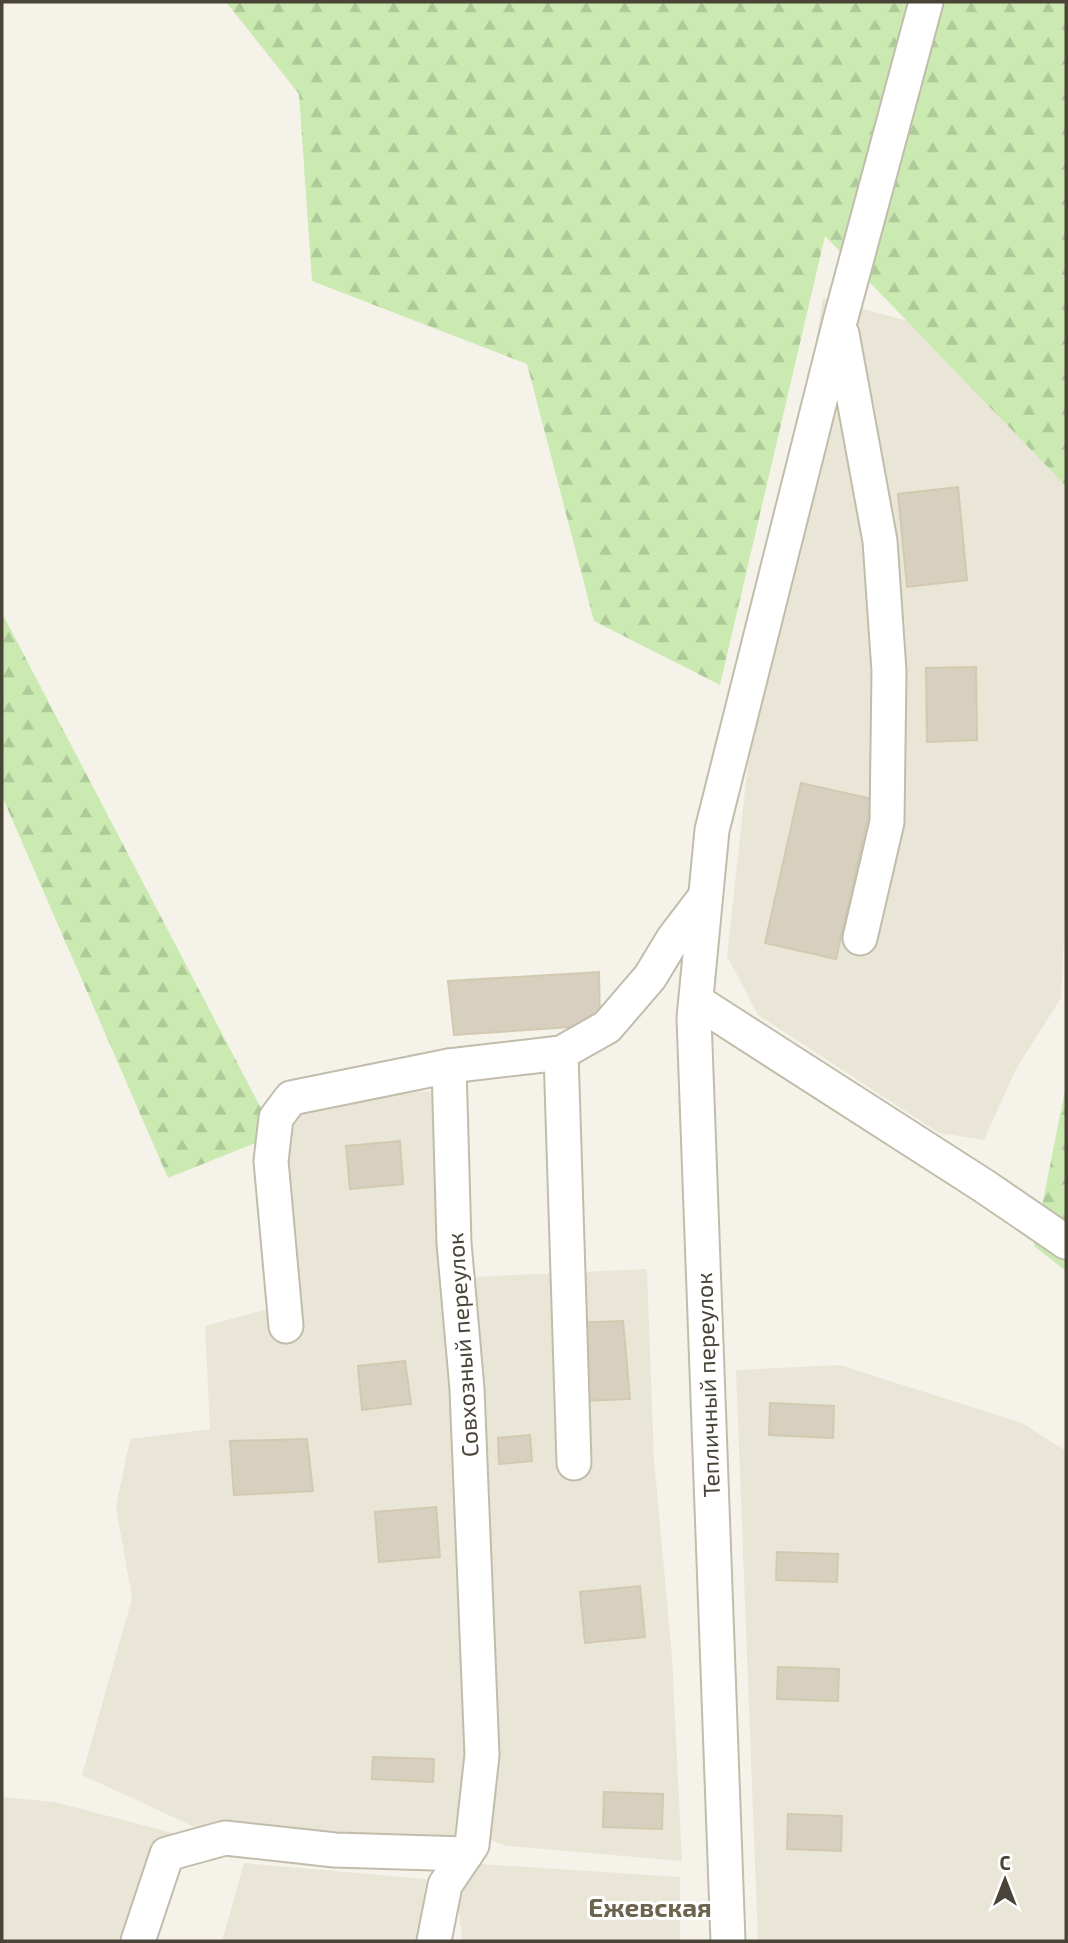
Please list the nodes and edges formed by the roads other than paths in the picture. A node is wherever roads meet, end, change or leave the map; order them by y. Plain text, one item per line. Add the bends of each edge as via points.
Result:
1 (926, 2) edge
2 (840, 321) junction
3 (705, 897) junction
4 (860, 938) dead end
5 (696, 1001) junction
6 (561, 1053) junction
7 (449, 1066) junction
8 (1066, 1242) edge
9 (286, 1326) dead end
10 (574, 1463) dead end
11 (466, 1854) junction
12 (138, 1941) edge
13 (434, 1941) edge
14 (728, 1941) edge

1 - 2 street, Тепличный переулок
2 - 3 street, Тепличный переулок via 712,830
2 - 4 street via 880,541 889,671 887,822
3 - 5 street, Тепличный переулок
3 - 6 street via 650,978 607,1027
5 - 8 street
5 - 14 street, Тепличный переулок
6 - 7 street
6 - 10 street
7 - 9 street via 291,1098 276,1118 271,1161
7 - 11 street, Совхозный переулок via 482,1755 472,1846
11 - 12 street via 335,1850 225,1838 167,1854
11 - 13 street, Совхозный переулок via 445,1885

